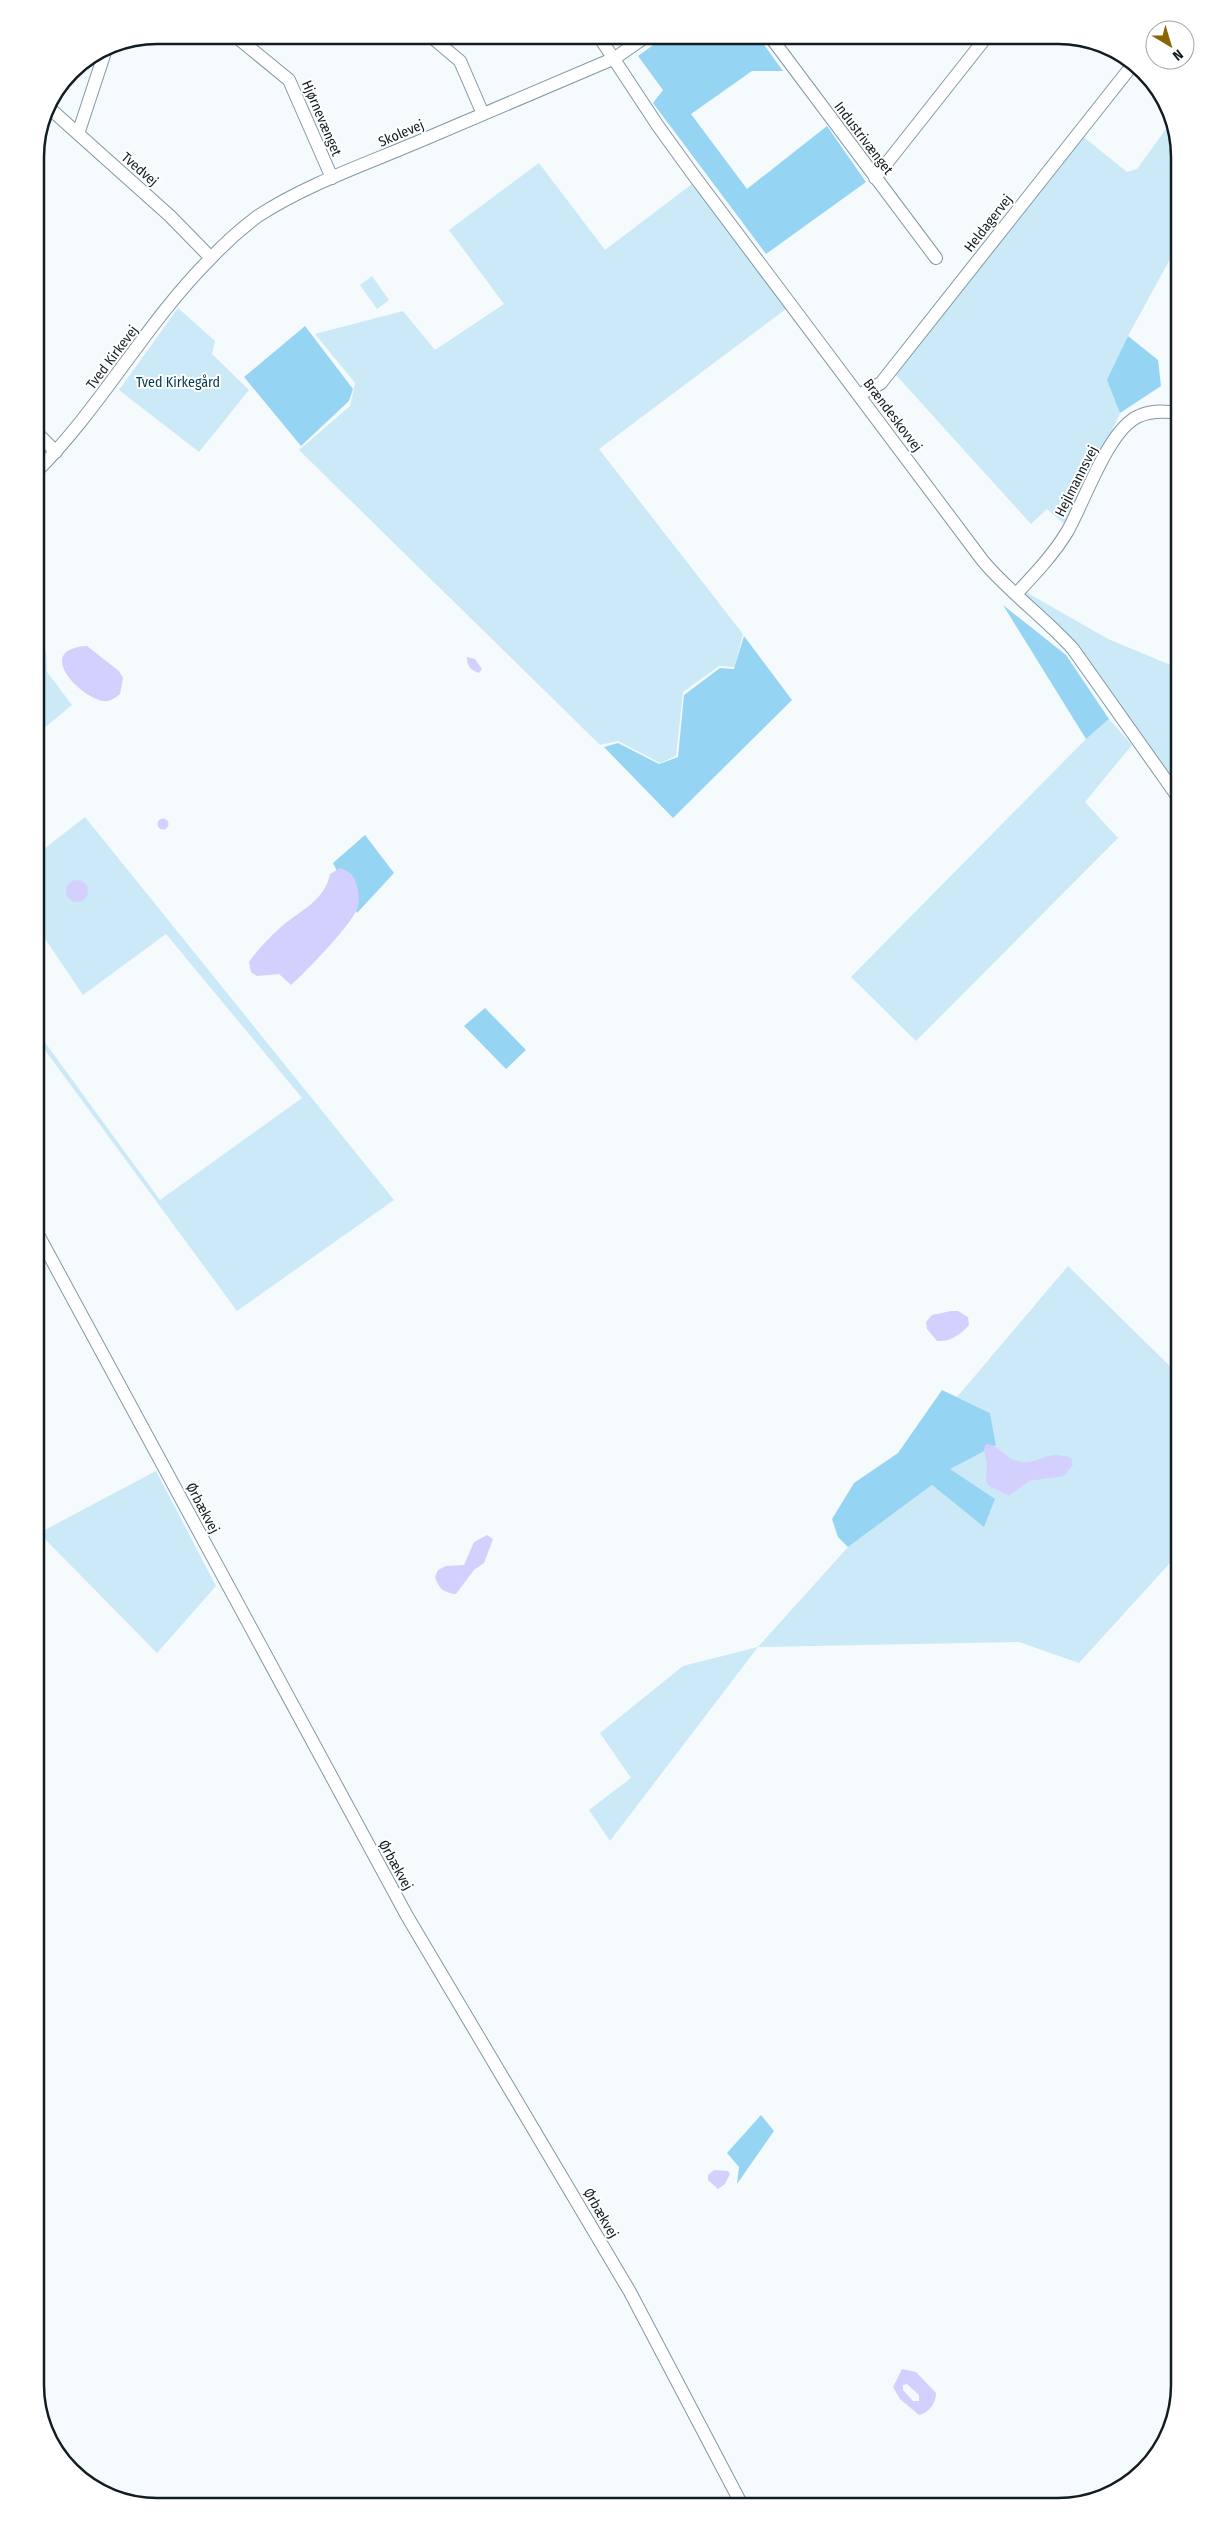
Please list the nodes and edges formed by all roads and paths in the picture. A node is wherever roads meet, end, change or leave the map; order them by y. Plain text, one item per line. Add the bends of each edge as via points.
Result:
1 (245, 44) edge
2 (440, 44) edge
3 (605, 44) edge
4 (635, 44) edge
5 (776, 44) edge
6 (981, 44) edge
7 (103, 57) edge
8 (615, 58) junction
9 (1129, 69) edge
10 (53, 112) edge
11 (483, 114) junction
12 (78, 134) junction
13 (332, 178) junction
14 (876, 178) junction
15 (211, 258) junction
16 (936, 258) dead end
17 (859, 395) junction
18 (1171, 412) edge
19 (44, 440) edge
20 (56, 452) junction
21 (44, 463) edge
22 (1016, 594) junction
23 (1171, 787) edge
24 (44, 1246) edge
25 (738, 2498) edge

1 - 13 street, Hjørnevænget via 289,80
2 - 11 street via 460,61
3 - 8 street, Brændeskovvej
4 - 8 street, Skolevej
5 - 14 street, Industrivænget
6 - 14 street
7 - 12 street
8 - 11 street, Skolevej
8 - 17 street, Brændeskovvej via 663,134
9 - 17 street, Heldagervej via 881,383
10 - 12 street, Tvedvej
11 - 13 street, Skolevej
12 - 15 street, Tvedvej via 170,216
13 - 15 street, Skolevej via 257,217
14 - 16 street, Industrivænget
15 - 20 street, Tved Kirkevej via 180,291
17 - 22 street, Brændeskovvej via 983,561
18 - 22 street, Hejlmannsvej via 1160,410 1138,416 1123,428 1110,445 1066,533 1041,568
19 - 20 street
20 - 21 street, Tved Kirkevej
22 - 23 street, Brændeskovvej via 1073,649
24 - 25 street, Ørbækvej via 407,1916 630,2292

